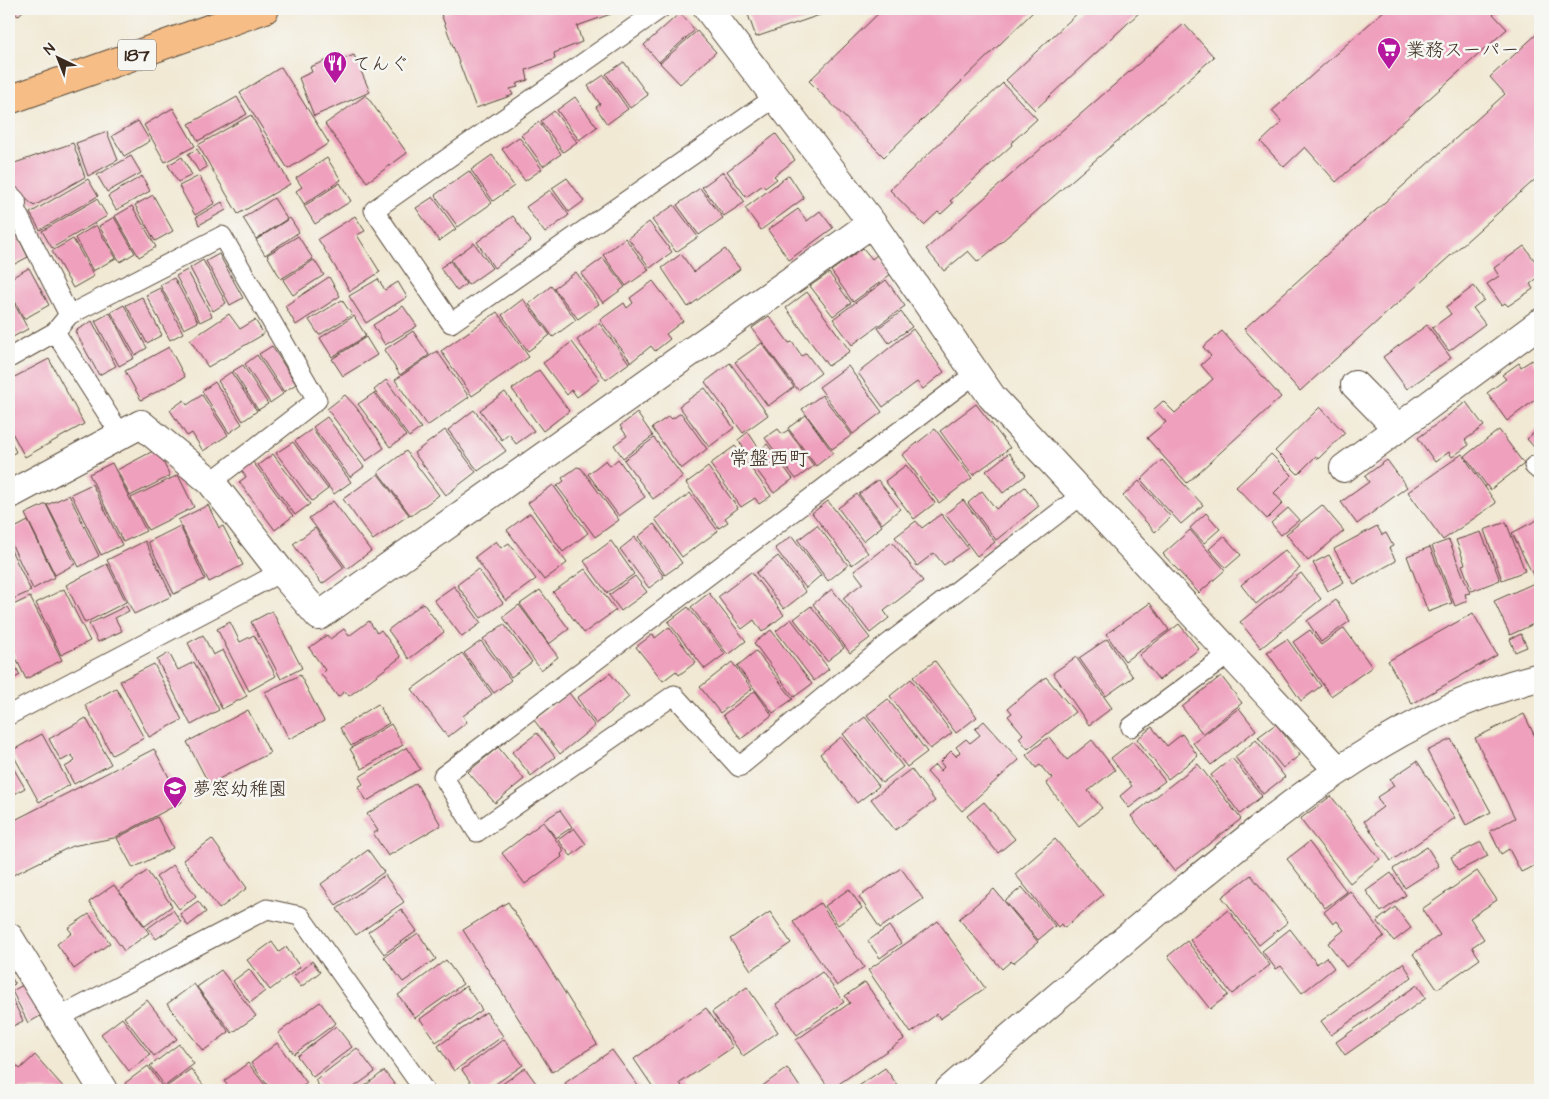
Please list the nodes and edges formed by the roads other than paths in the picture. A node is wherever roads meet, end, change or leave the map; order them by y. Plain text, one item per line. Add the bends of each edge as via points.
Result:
1 (265, 9) edge
2 (660, 9) edge
3 (708, 9) edge
4 (776, 96) junction
5 (9, 100) edge
6 (10, 203) edge
7 (872, 223) junction
8 (69, 315) junction
9 (1540, 323) edge
10 (55, 332) junction
11 (9, 358) edge
12 (975, 374) junction
13 (1355, 385) dead end
14 (1397, 428) junction
15 (121, 435) junction
16 (1344, 468) dead end
17 (211, 482) junction
18 (9, 494) edge
19 (1082, 494) junction
20 (281, 572) junction
21 (1229, 654) junction
22 (1540, 677) edge
23 (9, 715) edge
24 (1131, 727) dead end
25 (1338, 770) junction
26 (9, 937) edge
27 (58, 1018) junction
28 (103, 1090) edge
29 (424, 1090) edge
30 (949, 1090) edge

1 - 5 main road, 187
2 - 4 lane via 374,210 451,323
3 - 4 street
4 - 7 street
6 - 8 lane
7 - 12 street
7 - 20 street via 319,616
8 - 10 lane
8 - 17 lane via 222,236 317,400
9 - 14 street
10 - 11 lane
10 - 15 lane
12 - 19 street via 992,397
12 - 19 lane via 443,776 477,832 674,695 739,767 884,648
13 - 14 street
14 - 16 street
15 - 17 street via 141,424
15 - 18 street
17 - 20 street
19 - 21 street
20 - 23 lane
21 - 24 lane
21 - 25 street
22 - 25 street via 1507,685 1434,716 1363,753
25 - 30 street via 1250,836 1133,932
26 - 27 street
27 - 28 street
27 - 29 lane via 267,909 300,916

